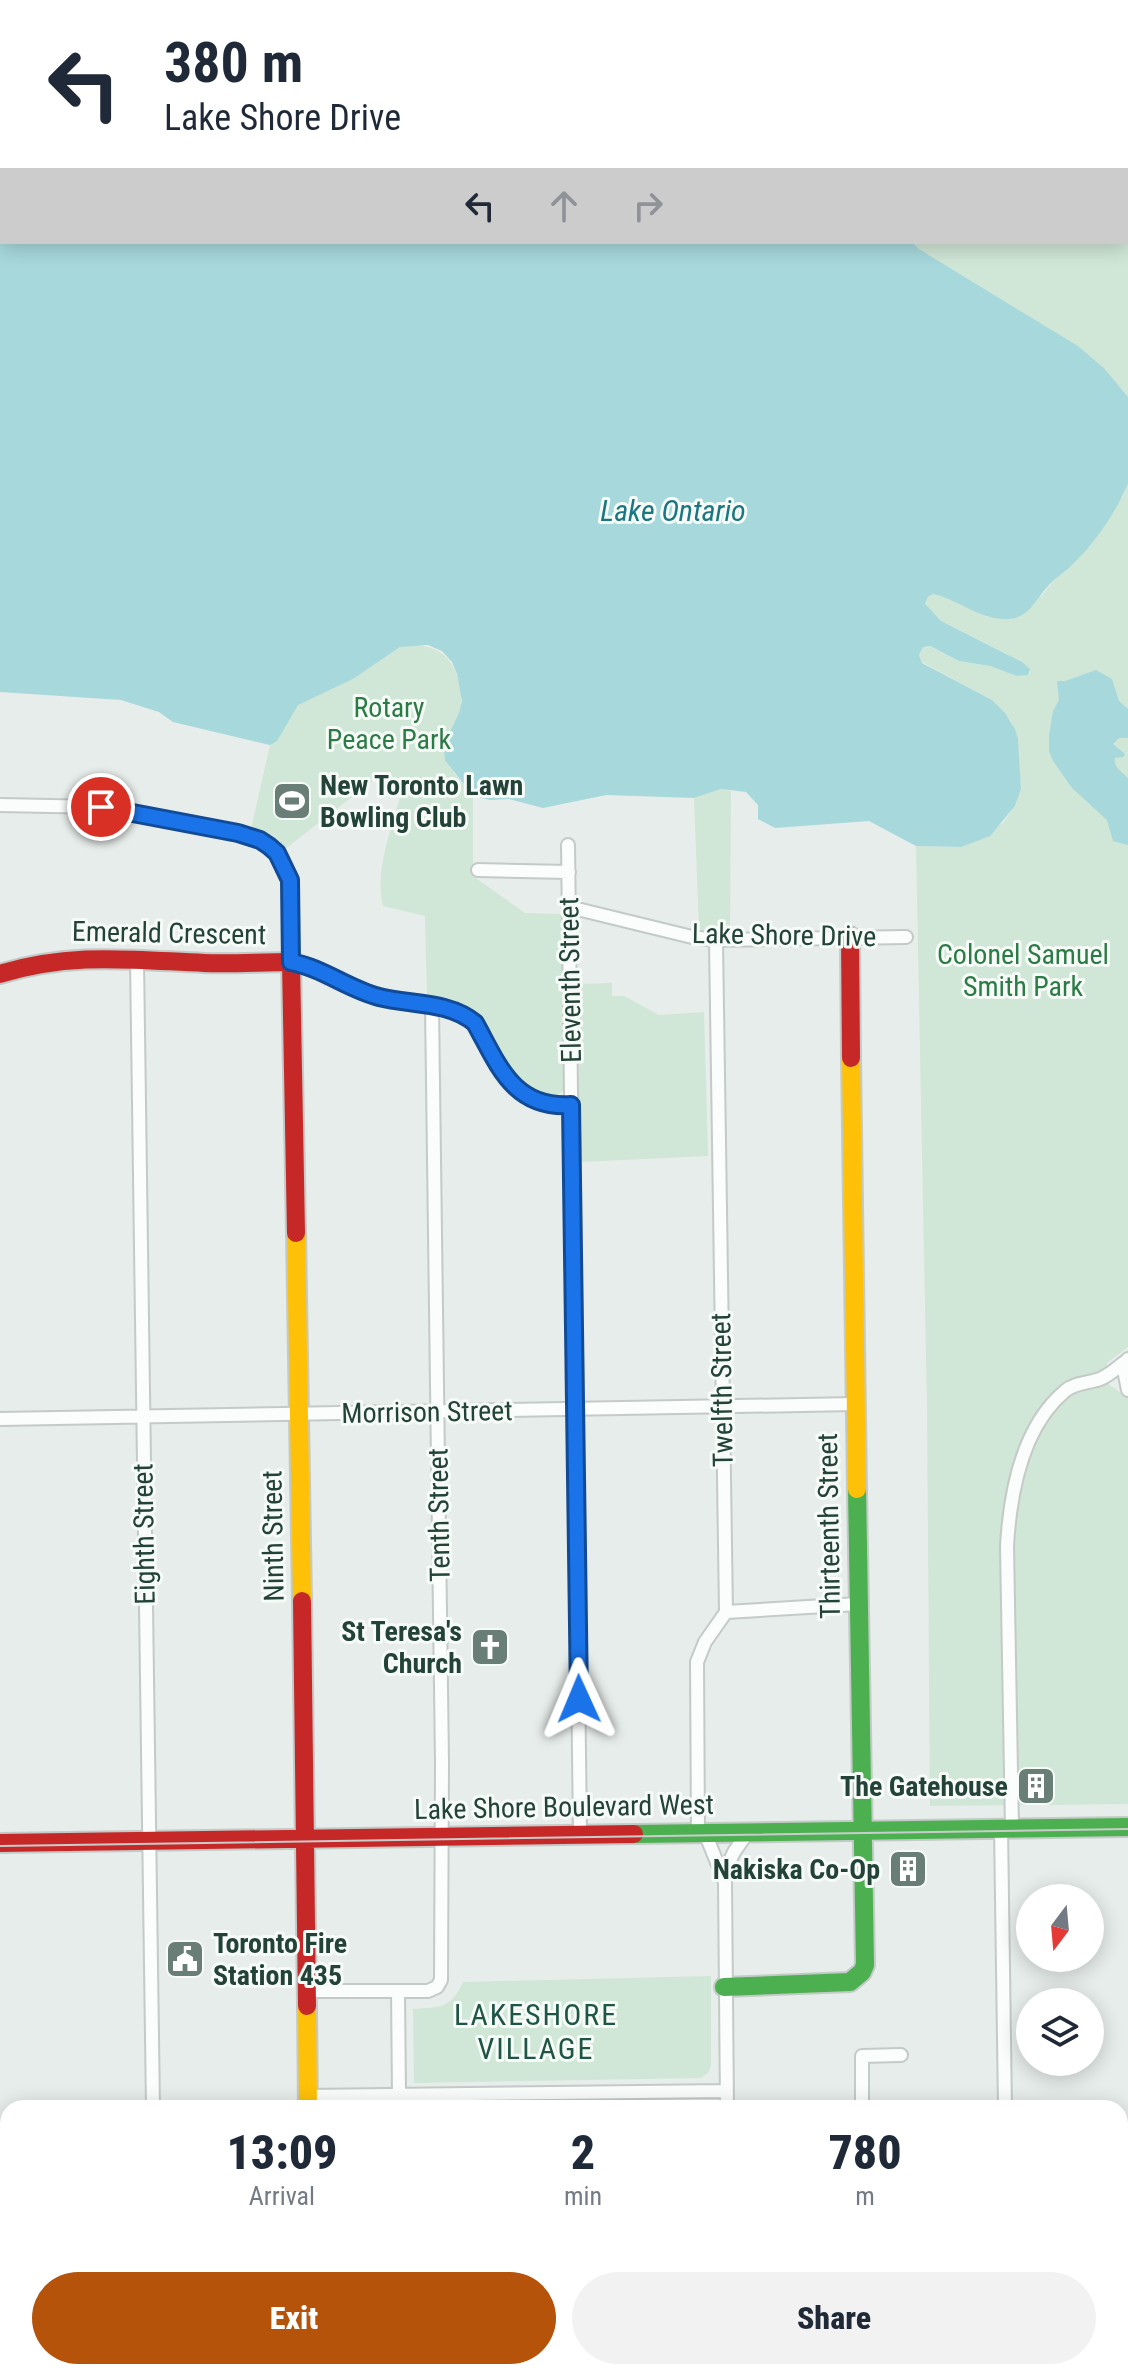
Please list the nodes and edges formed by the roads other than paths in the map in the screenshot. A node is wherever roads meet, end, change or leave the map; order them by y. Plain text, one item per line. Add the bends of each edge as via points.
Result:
1 (0, 805) edge
2 (568, 845) dead end
3 (478, 870) dead end
4 (569, 872) junction
5 (569, 907) junction
6 (850, 936) junction
7 (906, 937) dead end
8 (716, 940) junction
9 (137, 960) junction
10 (291, 962) junction
11 (0, 974) edge
12 (432, 1006) junction
13 (571, 1105) junction
14 (1127, 1360) edge
15 (1100, 1379) junction
16 (1128, 1389) edge
17 (855, 1404) junction
18 (722, 1407) junction
19 (576, 1410) junction
20 (437, 1412) junction
21 (299, 1414) junction
22 (143, 1417) junction
23 (0, 1419) edge
24 (858, 1604) junction
25 (726, 1612) junction
26 (1128, 1827) edge
27 (1006, 1828) junction
28 (864, 1831) junction
29 (748, 1832) junction
30 (702, 1833) junction
31 (580, 1835) junction
32 (441, 1836) junction
33 (305, 1838) junction
34 (148, 1841) junction
35 (0, 1843) edge
36 (723, 1875) junction
37 (724, 1987) junction
38 (307, 1991) junction
39 (398, 1992) junction
40 (901, 2055) dead end
41 (726, 2091) junction
42 (492, 2094) junction
43 (399, 2095) junction
44 (153, 2100) edge
45 (308, 2100) edge
46 (334, 2100) edge
47 (492, 2100) edge
48 (727, 2100) edge
49 (862, 2100) edge
50 (1005, 2100) edge

1 - 10 street via 101,807 260,840 277,853 290,880
2 - 4 street, Eleventh Street
3 - 4 street
4 - 5 street, Eleventh Street
5 - 8 street, Lake Shore Drive
5 - 13 street, Eleventh Street
6 - 7 street, Lake Shore Drive
6 - 8 street, Lake Shore Drive
6 - 17 street, Thirteenth Street
8 - 18 street, Twelfth Street
9 - 10 street, Emerald Crescent
9 - 11 street, Emerald Crescent via 66,957
9 - 22 street, Eighth Street
10 - 12 street via 375,996
10 - 21 street, Ninth Street
12 - 13 street via 475,1023 498,1069 519,1090 549,1104
12 - 20 street, Tenth Street
13 - 19 street, Eleventh Street
14 - 15 street
14 - 16 street
15 - 16 street
15 - 27 street via 1067,1389 1045,1416 1021,1463 1010,1506
17 - 18 street, Morrison Street
17 - 24 street, Thirteenth Street
18 - 19 street, Morrison Street
18 - 25 street, Twelfth Street
19 - 20 street, Morrison Street
19 - 31 street, Eleventh Street
20 - 21 street, Morrison Street
20 - 32 street, Tenth Street
21 - 22 street, Morrison Street
21 - 33 street, Ninth Street
22 - 23 street, Morrison Street
22 - 34 street, Eighth Street
24 - 25 street
24 - 28 street, Thirteenth Street
25 - 30 street via 697,1662
26 - 27 street, Lake Shore Boulevard West
27 - 28 street, Lake Shore Boulevard West
27 - 50 street
28 - 29 street, Lake Shore Boulevard West
28 - 37 street, Thirteenth Street via 862,1972 850,1982
29 - 30 street, Lake Shore Boulevard West
29 - 36 street
30 - 31 street, Lake Shore Boulevard West
30 - 36 street
31 - 32 street, Lake Shore Boulevard West
32 - 33 street, Lake Shore Boulevard West
32 - 39 street, Tenth Street via 441,1980 428,1991
33 - 34 street, Lake Shore Boulevard West
33 - 38 street, Ninth Street
34 - 35 street, Lake Shore Boulevard West
34 - 44 street, Eighth Street
36 - 37 street
37 - 41 street
38 - 39 street, Tenth Street
38 - 45 street, Ninth Street
39 - 43 street
40 - 49 street via 862,2056
41 - 42 street
41 - 48 street
42 - 43 street
42 - 47 street
43 - 46 street

